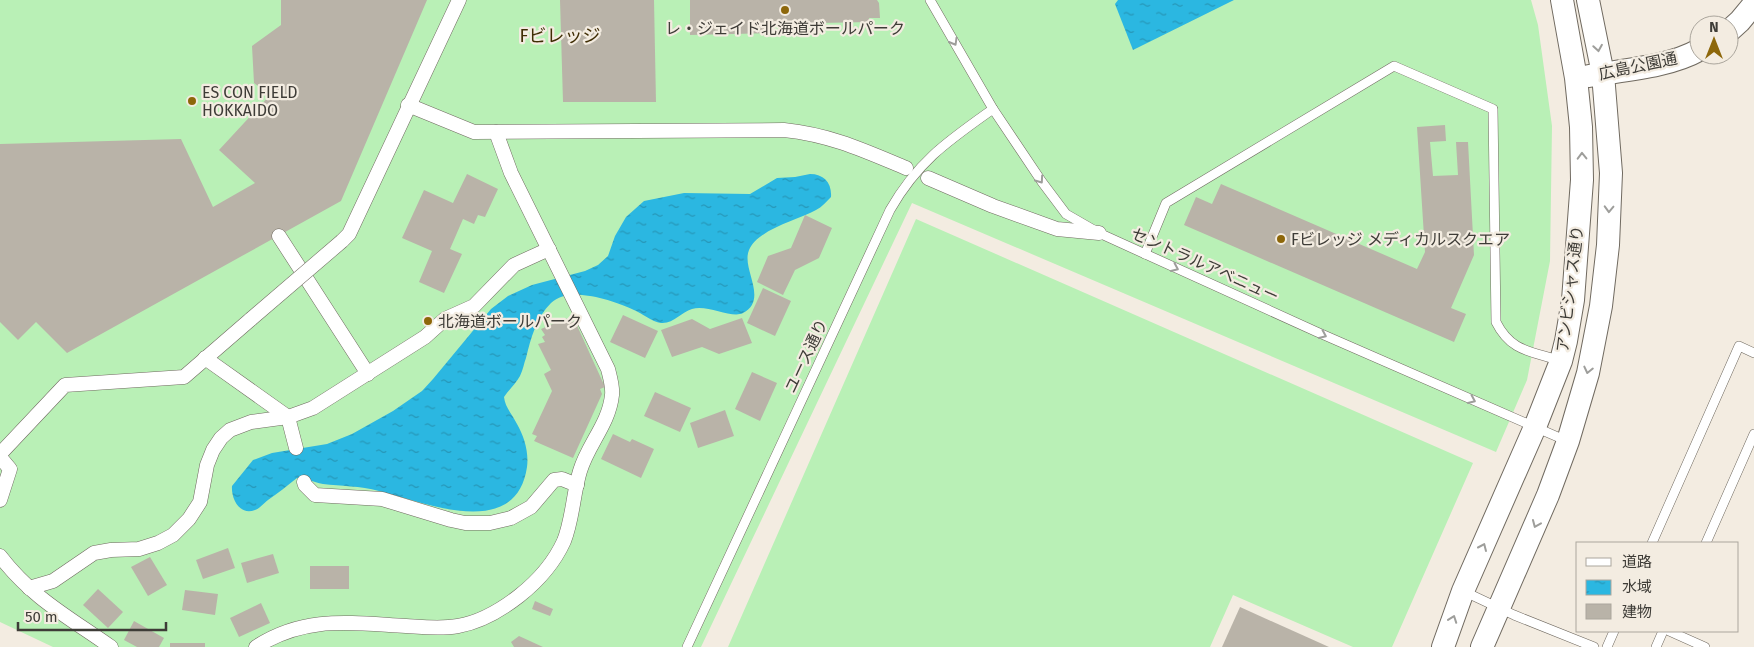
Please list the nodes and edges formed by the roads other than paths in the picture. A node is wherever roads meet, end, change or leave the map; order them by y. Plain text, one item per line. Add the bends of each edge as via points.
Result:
1 (459, 0) edge
2 (930, 0) edge
3 (1562, 0) edge
4 (1588, 0) edge
5 (1754, 4) edge
6 (1739, 22) edge
7 (1689, 55) edge
8 (1603, 74) junction
9 (1576, 78) junction
10 (408, 105) junction
11 (993, 109) junction
12 (496, 132) junction
13 (906, 168) dead end
14 (928, 178) dead end
15 (1099, 233) junction
16 (279, 236) dead end
17 (549, 249) junction
18 (1145, 254) junction
19 (1754, 353) edge
20 (205, 358) junction
21 (1561, 361) junction
22 (368, 374) junction
23 (288, 417) junction
24 (1535, 427) junction
25 (1754, 434) edge
26 (1568, 441) junction
27 (296, 448) dead end
28 (2, 450) edge
29 (304, 482) dead end
30 (577, 485) junction
31 (0, 500) edge
32 (1652, 542) edge
33 (1706, 542) edge
34 (0, 556) edge
35 (29, 588) junction
36 (1463, 591) junction
37 (1499, 608) junction
38 (1614, 632) edge
39 (1663, 632) edge
40 (1671, 632) edge
41 (111, 647) edge
42 (256, 647) edge
43 (687, 647) edge
44 (1443, 647) edge
45 (1482, 647) edge
46 (1594, 647) edge
47 (1607, 647) edge
48 (1656, 647) edge
49 (1705, 647) edge

1 - 10 street
2 -> 11 lane, セントラルアベニュー
3 - 9 street, アンビシャス通り
4 -> 8 street, アンビシャス通り
5 - 6 street
7 - 8 street, 広島公園通
8 - 9 street, 広島公園通
8 -> 26 street, アンビシャス通り via 1611,173 1608,245 1601,306 1588,373
21 -> 9 street, アンビシャス通り via 1573,300 1582,180 1582,126
10 - 12 street via 474,132
10 - 20 street, bridge via 349,234
11 -> 15 lane, セントラルアベニュー via 1066,214
11 - 43 lane, ユース通り via 929,157 901,190
12 - 13 street via 784,130 828,137
12 - 17 street via 511,173
14 - 15 street via 1057,229
15 - 18 lane, セントラルアベニュー
16 - 22 street
17 - 22 street via 514,265 474,306 445,319 425,338
17 - 30 street via 608,369 612,393 608,415 586,455
18 - 21 lane via 1166,203 1394,66 1493,109 1496,322 1514,346
18 -> 24 lane, セントラルアベニュー
19 - 32 lane via 1739,346
20 - 23 street
20 - 28 street via 184,377 65,385
21 - 24 street, アンビシャス通り
22 - 23 street via 313,408
23 - 27 street
23 - 35 street via 251,422 230,430 221,438 207,465 200,502 173,535 158,544 139,549 94,553 53,581
24 - 26 lane, セントラルアベニュー
36 -> 24 street, アンビシャス通り
25 - 33 lane
26 -> 37 street, アンビシャス通り
28 - 31 street via 10,469
29 - 30 street via 315,495 382,499 465,523 511,518 531,507 554,480 562,479
30 - 42 street via 571,518 557,555 524,592 489,616 459,626 428,628 319,623 295,628
34 - 35 street
35 - 41 street
36 - 37 lane
44 -> 36 street, アンビシャス通り
37 - 45 street, アンビシャス通り
37 - 46 lane
38 - 47 lane
39 - 48 lane
40 - 49 lane

